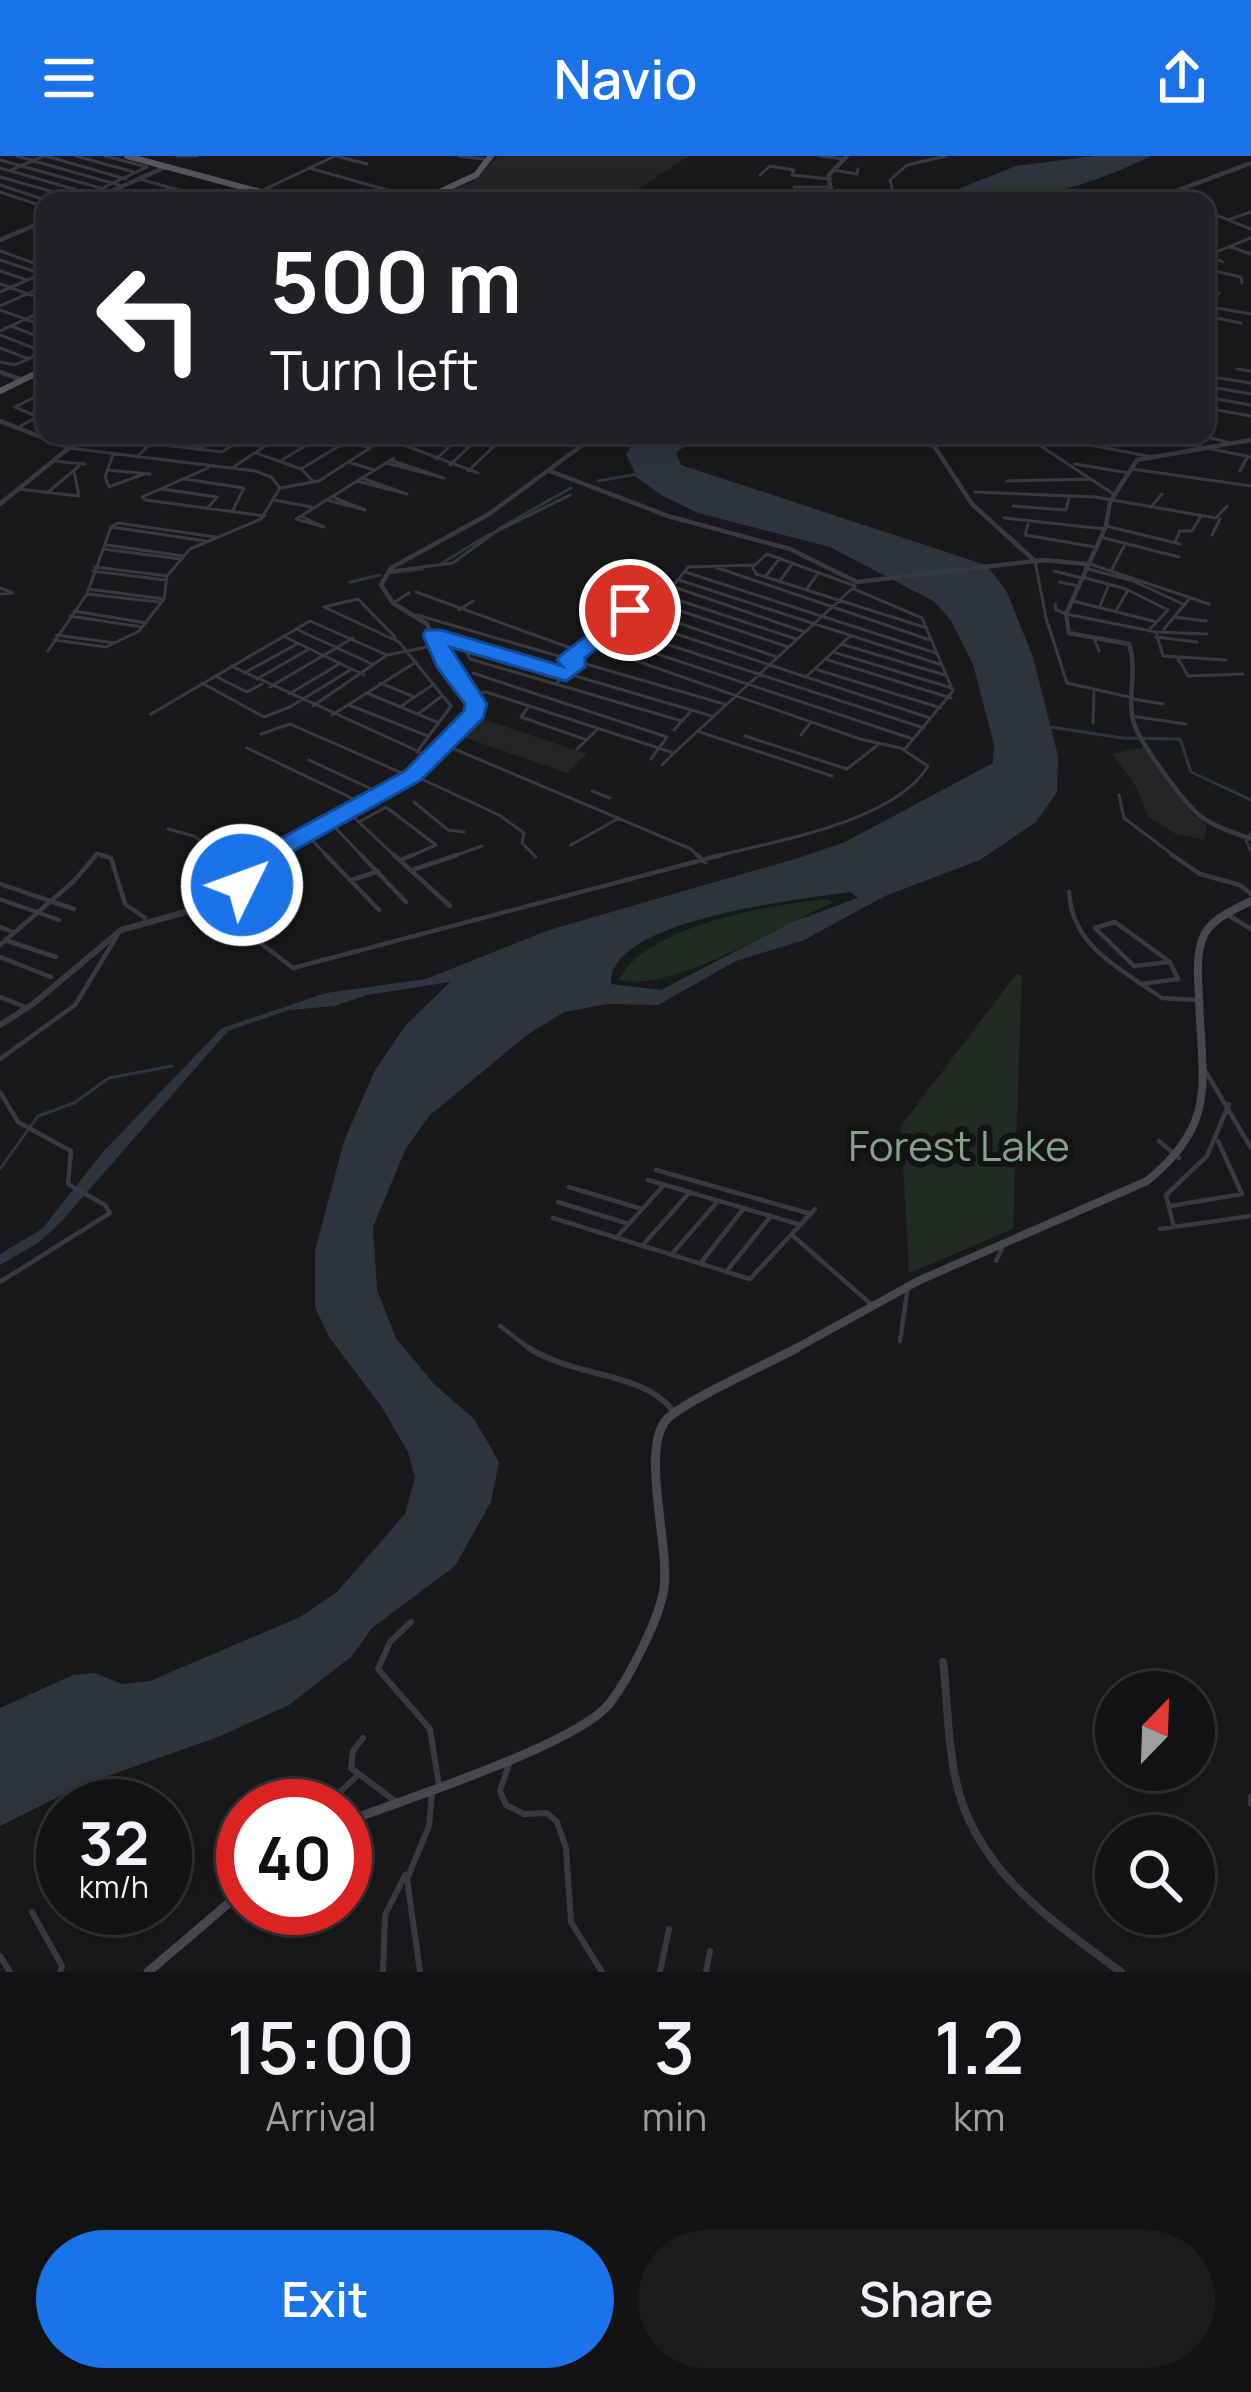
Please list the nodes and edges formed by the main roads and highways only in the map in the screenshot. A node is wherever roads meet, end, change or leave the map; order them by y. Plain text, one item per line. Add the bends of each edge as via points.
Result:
1 (128, 156) edge
2 (138, 156) edge
3 (491, 158) edge
4 (171, 166) junction
5 (264, 192) edge
6 (441, 192) edge
7 (36, 373) edge
8 (0, 391) edge
9 (1251, 897) edge
10 (372, 1811) edge
11 (216, 1914) edge
12 (148, 1972) edge

1 - 4 main road
2 - 4 main road
3 - 6 main road
4 - 5 main road
7 - 8 main road
9 - 10 main road via 1202,938 1206,1072 1179,1158 1147,1181 908,1286 675,1413 655,1438 666,1566 653,1622 599,1716 574,1733
11 - 12 main road

